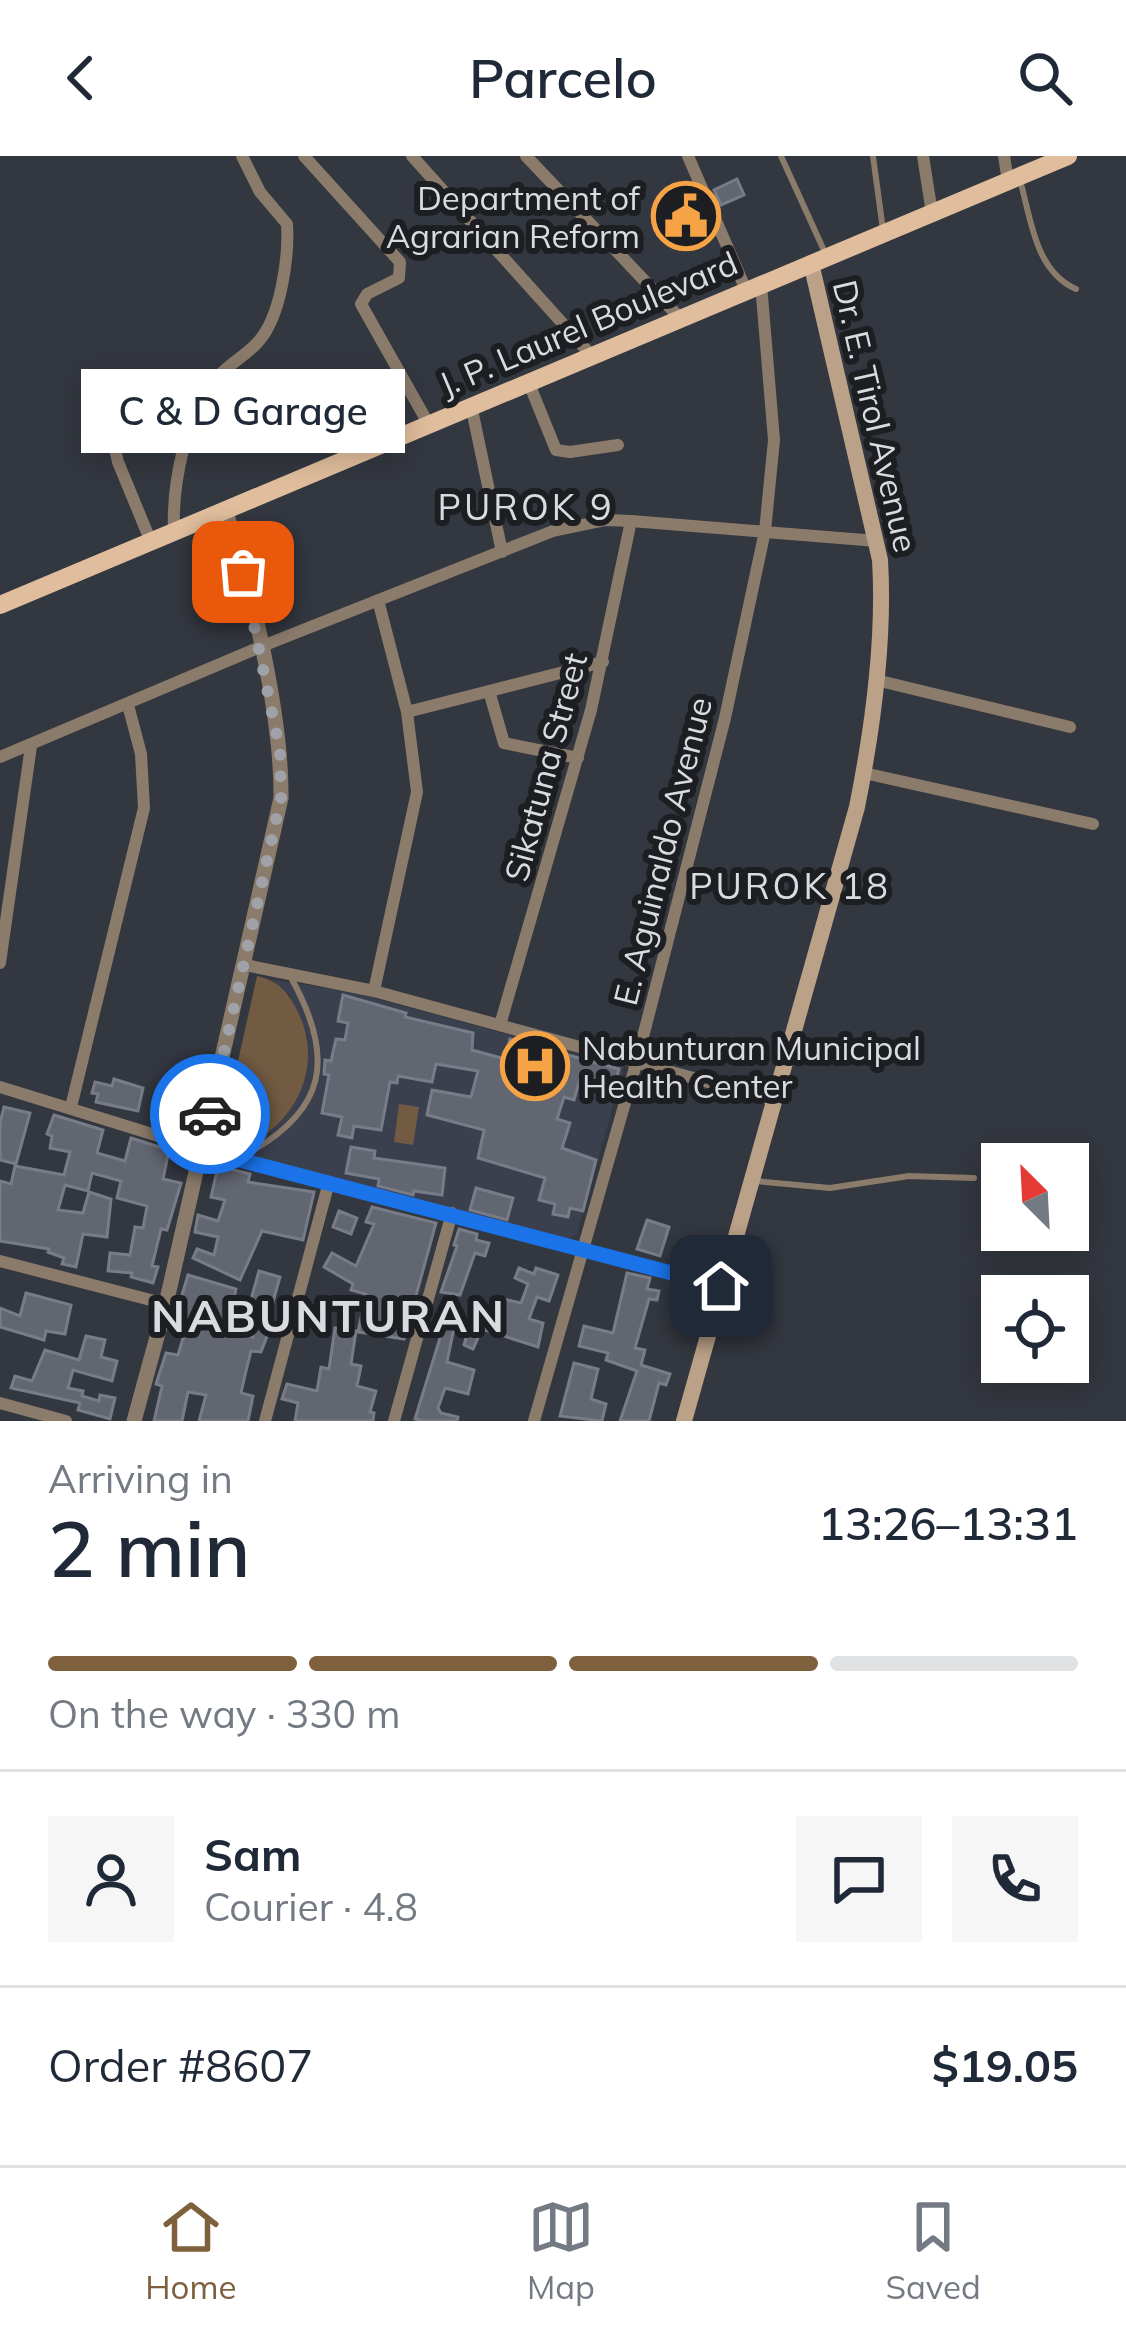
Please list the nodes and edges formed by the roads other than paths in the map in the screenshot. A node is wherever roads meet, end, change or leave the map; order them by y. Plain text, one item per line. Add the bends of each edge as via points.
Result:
1 (242, 156) edge
2 (304, 156) edge
3 (412, 156) edge
4 (526, 156) edge
5 (688, 156) edge
6 (782, 156) edge
7 (873, 156) edge
8 (923, 156) edge
9 (1004, 156) edge
10 (1068, 156) edge
11 (1014, 179) junction
12 (932, 213) junction
13 (884, 233) junction
14 (819, 260) junction
15 (754, 287) junction
16 (1076, 290) dead end
17 (680, 318) junction
18 (591, 355) junction
19 (528, 381) junction
20 (100, 385) dead end
21 (471, 405) junction
22 (428, 423) junction
23 (618, 445) dead end
24 (225, 510) junction
25 (631, 520) junction
26 (765, 531) junction
27 (173, 532) junction
28 (151, 542) junction
29 (877, 542) junction
30 (502, 551) junction
31 (378, 600) junction
32 (0, 605) edge
33 (260, 647) junction
34 (603, 662) junction
35 (876, 680) junction
36 (489, 691) junction
37 (128, 706) junction
38 (407, 712) junction
39 (1070, 727) dead end
40 (31, 746) junction
41 (0, 757) edge
42 (578, 758) junction
43 (864, 772) junction
44 (1093, 824) dead end
45 (0, 963) edge
46 (245, 964) junction
47 (289, 974) junction
48 (374, 991) junction
49 (500, 1025) junction
50 (636, 1064) junction
51 (0, 1087) edge
52 (774, 1100) junction
53 (71, 1107) junction
54 (202, 1150) junction
55 (236, 1160) junction
56 (974, 1178) dead end
57 (751, 1181) junction
58 (329, 1182) junction
59 (452, 1213) junction
60 (583, 1249) junction
61 (0, 1261) edge
62 (721, 1286) junction
63 (166, 1304) junction
64 (0, 1403) edge
65 (66, 1421) edge
66 (134, 1421) edge
67 (265, 1421) edge
68 (394, 1421) edge
69 (534, 1421) edge
70 (684, 1421) edge

1 - 27 street via 287,224 282,287 260,340 216,378 198,412
2 - 22 street via 400,262 399,278 361,304
3 - 18 street
4 - 17 street
5 - 15 street, E. Aguinaldo Avenue
6 - 14 lane
7 - 13 lane
8 - 12 street
9 - 11 street
10 - 11 main road, J. P. Laurel Boulevard
11 - 12 main road, J. P. Laurel Boulevard
11 - 16 lane via 1043,258
12 - 13 main road, J. P. Laurel Boulevard
13 - 14 main road, J. P. Laurel Boulevard
14 - 15 main road, J. P. Laurel Boulevard
14 - 29 main road, Dr. E. Tirol Avenue
15 - 17 main road, J. P. Laurel Boulevard
15 - 26 street, E. Aguinaldo Avenue via 774,440
17 - 18 main road, J. P. Laurel Boulevard
18 - 19 main road, J. P. Laurel Boulevard
19 - 21 main road, J. P. Laurel Boulevard
19 - 23 street via 556,450
20 - 28 street via 118,462
21 - 22 main road, J. P. Laurel Boulevard
21 - 30 street
22 - 24 main road, J. P. Laurel Boulevard
24 - 27 main road, J. P. Laurel Boulevard
24 - 33 street
25 - 26 street
25 - 30 street via 586,523
25 - 34 street, Sikatuna Street
26 - 29 street
26 - 50 street, E. Aguinaldo Avenue
27 - 28 main road, J. P. Laurel Boulevard
28 - 32 main road, J. P. Laurel Boulevard
29 - 35 main road, Dr. E. Tirol Avenue
30 - 31 street
31 - 33 street
31 - 38 street
33 - 37 street
33 - 46 street via 281,798
34 - 36 street
34 - 42 street, Sikatuna Street
35 - 39 street
35 - 43 main road, Dr. E. Tirol Avenue
36 - 38 street
36 - 42 street via 504,743
37 - 40 street
37 - 53 street via 144,808
38 - 48 street via 417,792
40 - 41 street
40 - 45 street
42 - 49 street, Sikatuna Street
43 - 44 street
43 - 52 main road, Dr. E. Tirol Avenue
46 - 47 street
46 - 54 street
47 - 48 street
47 - 55 lane via 316,1030 312,1094 289,1127
48 - 49 street
49 - 50 street
50 - 52 street
50 - 60 street, E. Aguinaldo Avenue
51 - 53 street
52 - 57 main road, Dr. E. Tirol Avenue
53 - 54 street
54 - 55 street
54 - 63 street
55 - 58 street
56 - 57 lane via 909,1176 830,1188
57 - 62 main road, Dr. E. Tirol Avenue
58 - 59 street
58 - 67 street
59 - 60 street
59 - 68 street
60 - 62 street
60 - 69 street, E. Aguinaldo Avenue
61 - 63 street
62 - 70 main road, Dr. E. Tirol Avenue
63 - 66 street
64 - 65 street

